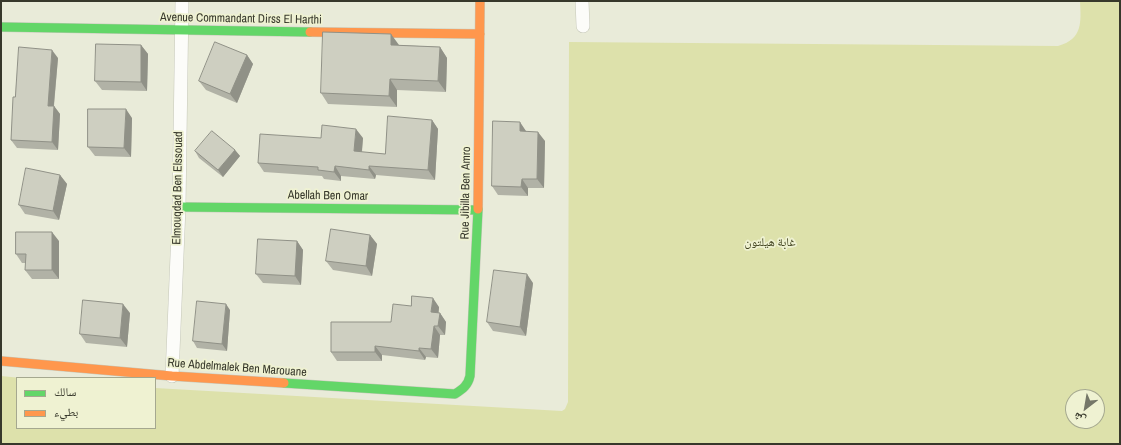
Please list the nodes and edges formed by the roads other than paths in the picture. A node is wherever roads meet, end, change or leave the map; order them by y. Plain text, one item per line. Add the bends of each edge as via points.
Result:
1 (182, 1) edge
2 (480, 1) edge
3 (582, 1) edge
4 (584, 26) dead end
5 (1, 27) edge
6 (181, 30) junction
7 (480, 34) junction
8 (179, 207) junction
9 (478, 210) junction
10 (1, 361) edge
11 (172, 376) junction
12 (468, 384) joint

1 - 6 street, Elmouqdad Ben Elssouad
2 - 7 street, Rue Jibilla Ben Amro
3 - 4 street
5 - 6 street, Avenue Commandant Dirss El Harthi
6 - 7 street, Avenue Commandant Dirss El Harthi
6 - 8 street, Elmouqdad Ben Elssouad
7 - 9 street, Rue Jibilla Ben Amro
8 - 9 street, Abellah Ben Omar
8 - 11 street, Elmouqdad Ben Elssouad
9 - 12 street, Rue Jibilla Ben Amro
10 - 11 street, Rue Abdelmalek Ben Marouane
11 - 12 street, Rue Abdelmalek Ben Marouane via 455,394

